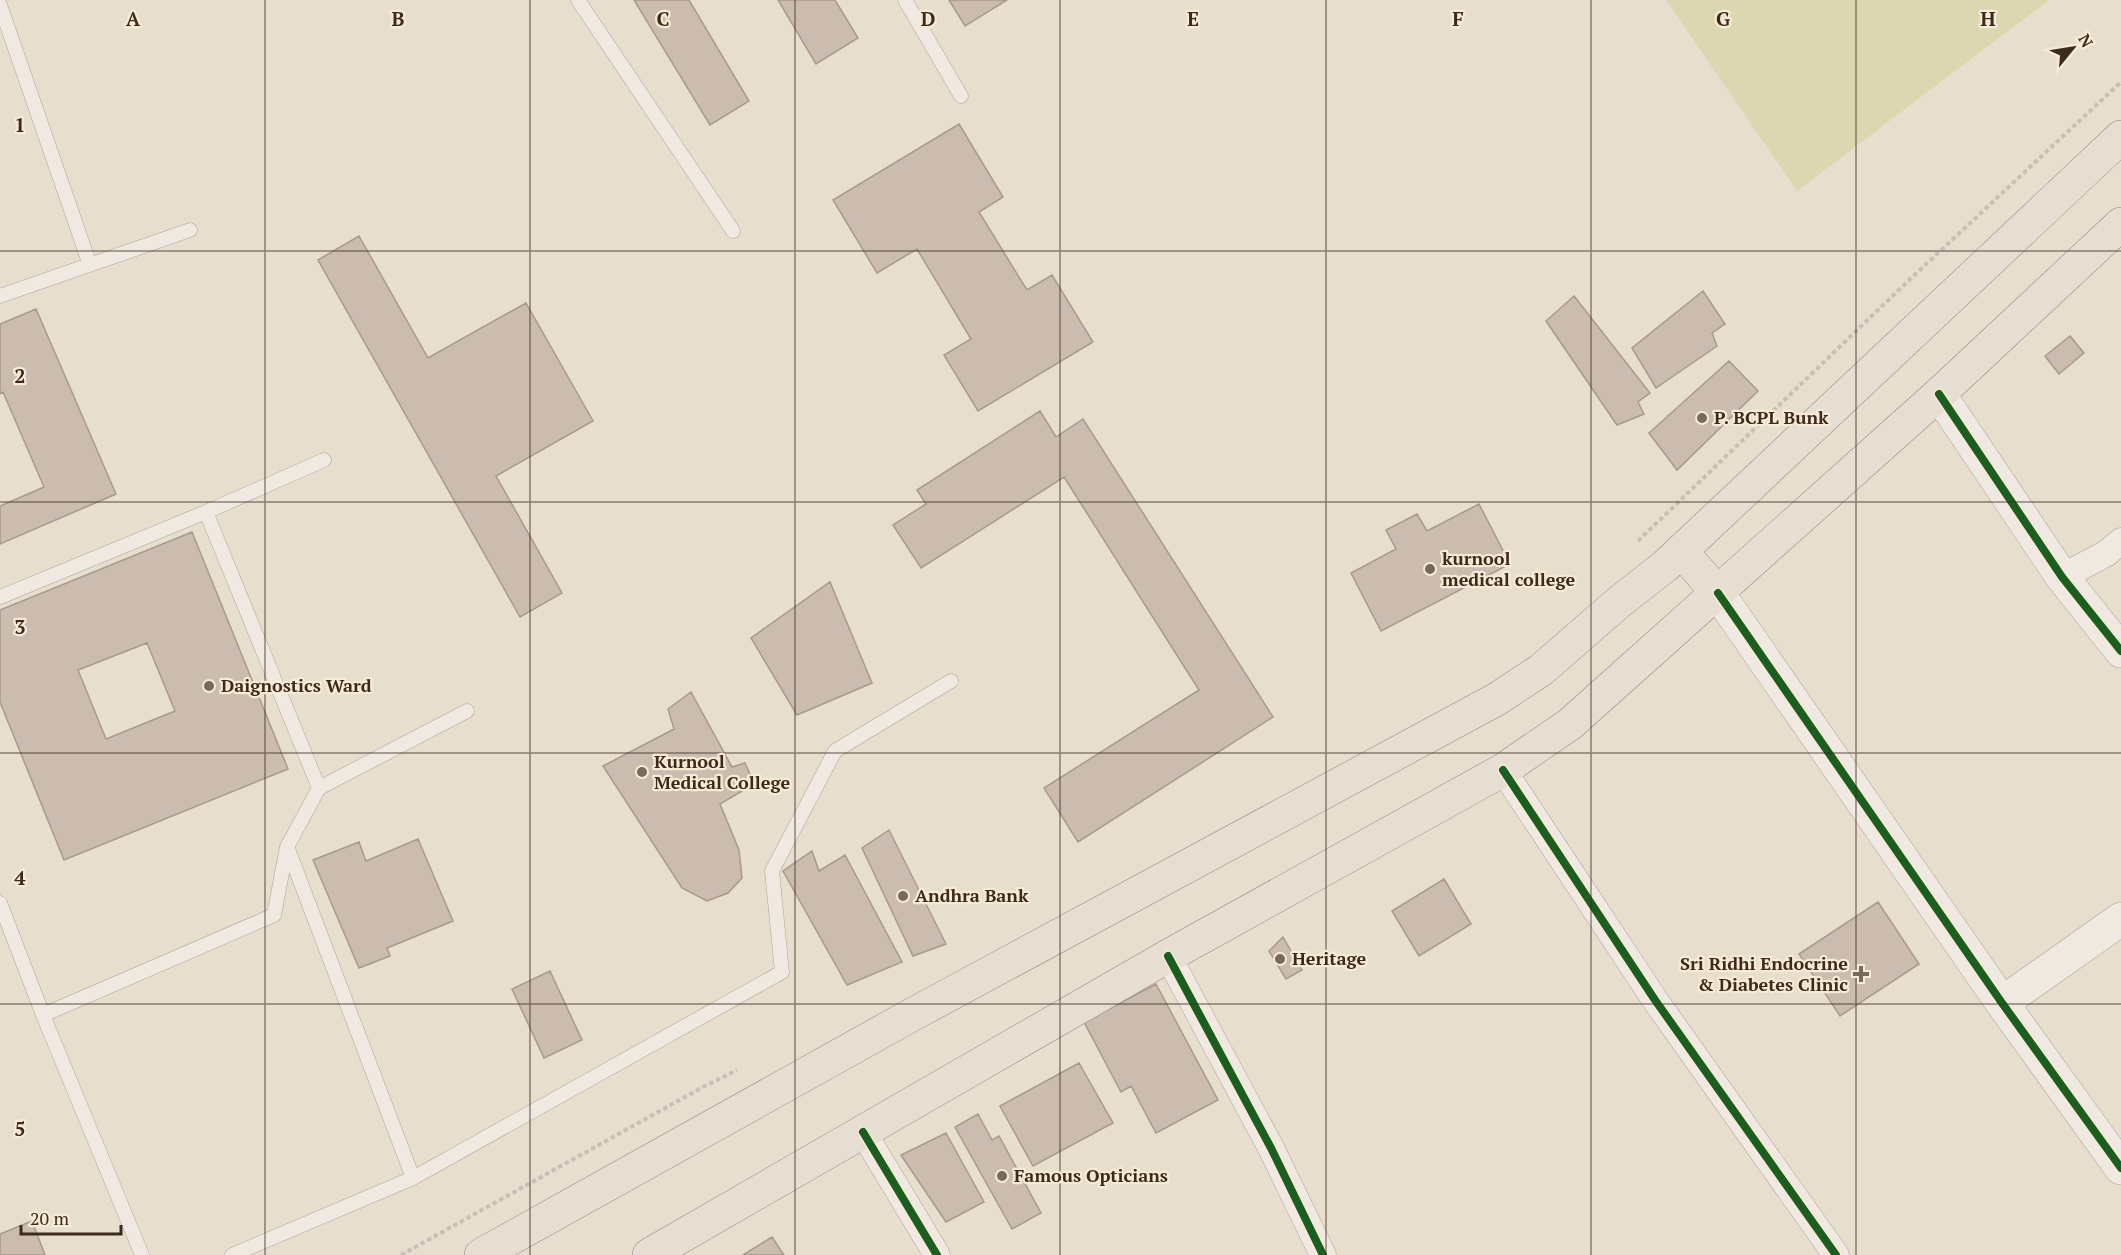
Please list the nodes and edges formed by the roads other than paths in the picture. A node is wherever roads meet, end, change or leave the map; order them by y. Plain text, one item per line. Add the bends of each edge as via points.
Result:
1 (578, 0) edge
2 (905, 0) edge
3 (0, 5) edge
4 (961, 96) dead end
5 (2121, 137) edge
6 (2121, 224) edge
7 (190, 230) dead end
8 (733, 231) dead end
9 (90, 265) junction
10 (0, 296) edge
11 (1938, 393) junction
12 (324, 460) dead end
13 (206, 512) junction
14 (2121, 541) edge
15 (1681, 551) junction
16 (2062, 577) junction
17 (1718, 593) junction
18 (0, 597) edge
19 (2121, 651) edge
20 (951, 681) dead end
21 (467, 711) dead end
22 (1503, 771) junction
23 (319, 788) junction
24 (287, 847) junction
25 (0, 903) edge
26 (2121, 919) edge
27 (1168, 956) junction
28 (2002, 1003) junction
29 (43, 1015) junction
30 (862, 1132) junction
31 (2121, 1168) edge
32 (413, 1178) junction
33 (684, 1247) edge
34 (142, 1255) edge
35 (232, 1255) edge
36 (481, 1255) edge
37 (649, 1255) edge
38 (937, 1255) edge
39 (1323, 1255) edge
40 (1836, 1255) edge

1 - 8 lane
2 - 4 lane
3 - 9 lane
5 - 15 main road
6 - 11 main road
7 - 9 lane
9 - 10 lane
11 - 16 street
11 - 17 main road
12 - 13 lane
13 - 18 lane
13 - 23 lane
14 - 16 street
15 - 17 main road
15 - 36 main road via 1541,670 1497,699 917,1012
16 - 19 street
17 - 22 main road via 1570,724
17 - 28 street
20 - 32 lane via 835,751 772,871 782,972
21 - 23 lane
22 - 27 main road
22 - 40 street via 1655,1000
23 - 24 lane
24 - 29 lane via 274,915
24 - 32 lane
25 - 29 lane
26 - 28 street
27 - 30 main road
27 - 39 street via 1271,1148
28 - 31 street
29 - 34 lane
30 - 33 main road
30 - 38 street
32 - 35 lane
33 - 37 main road

